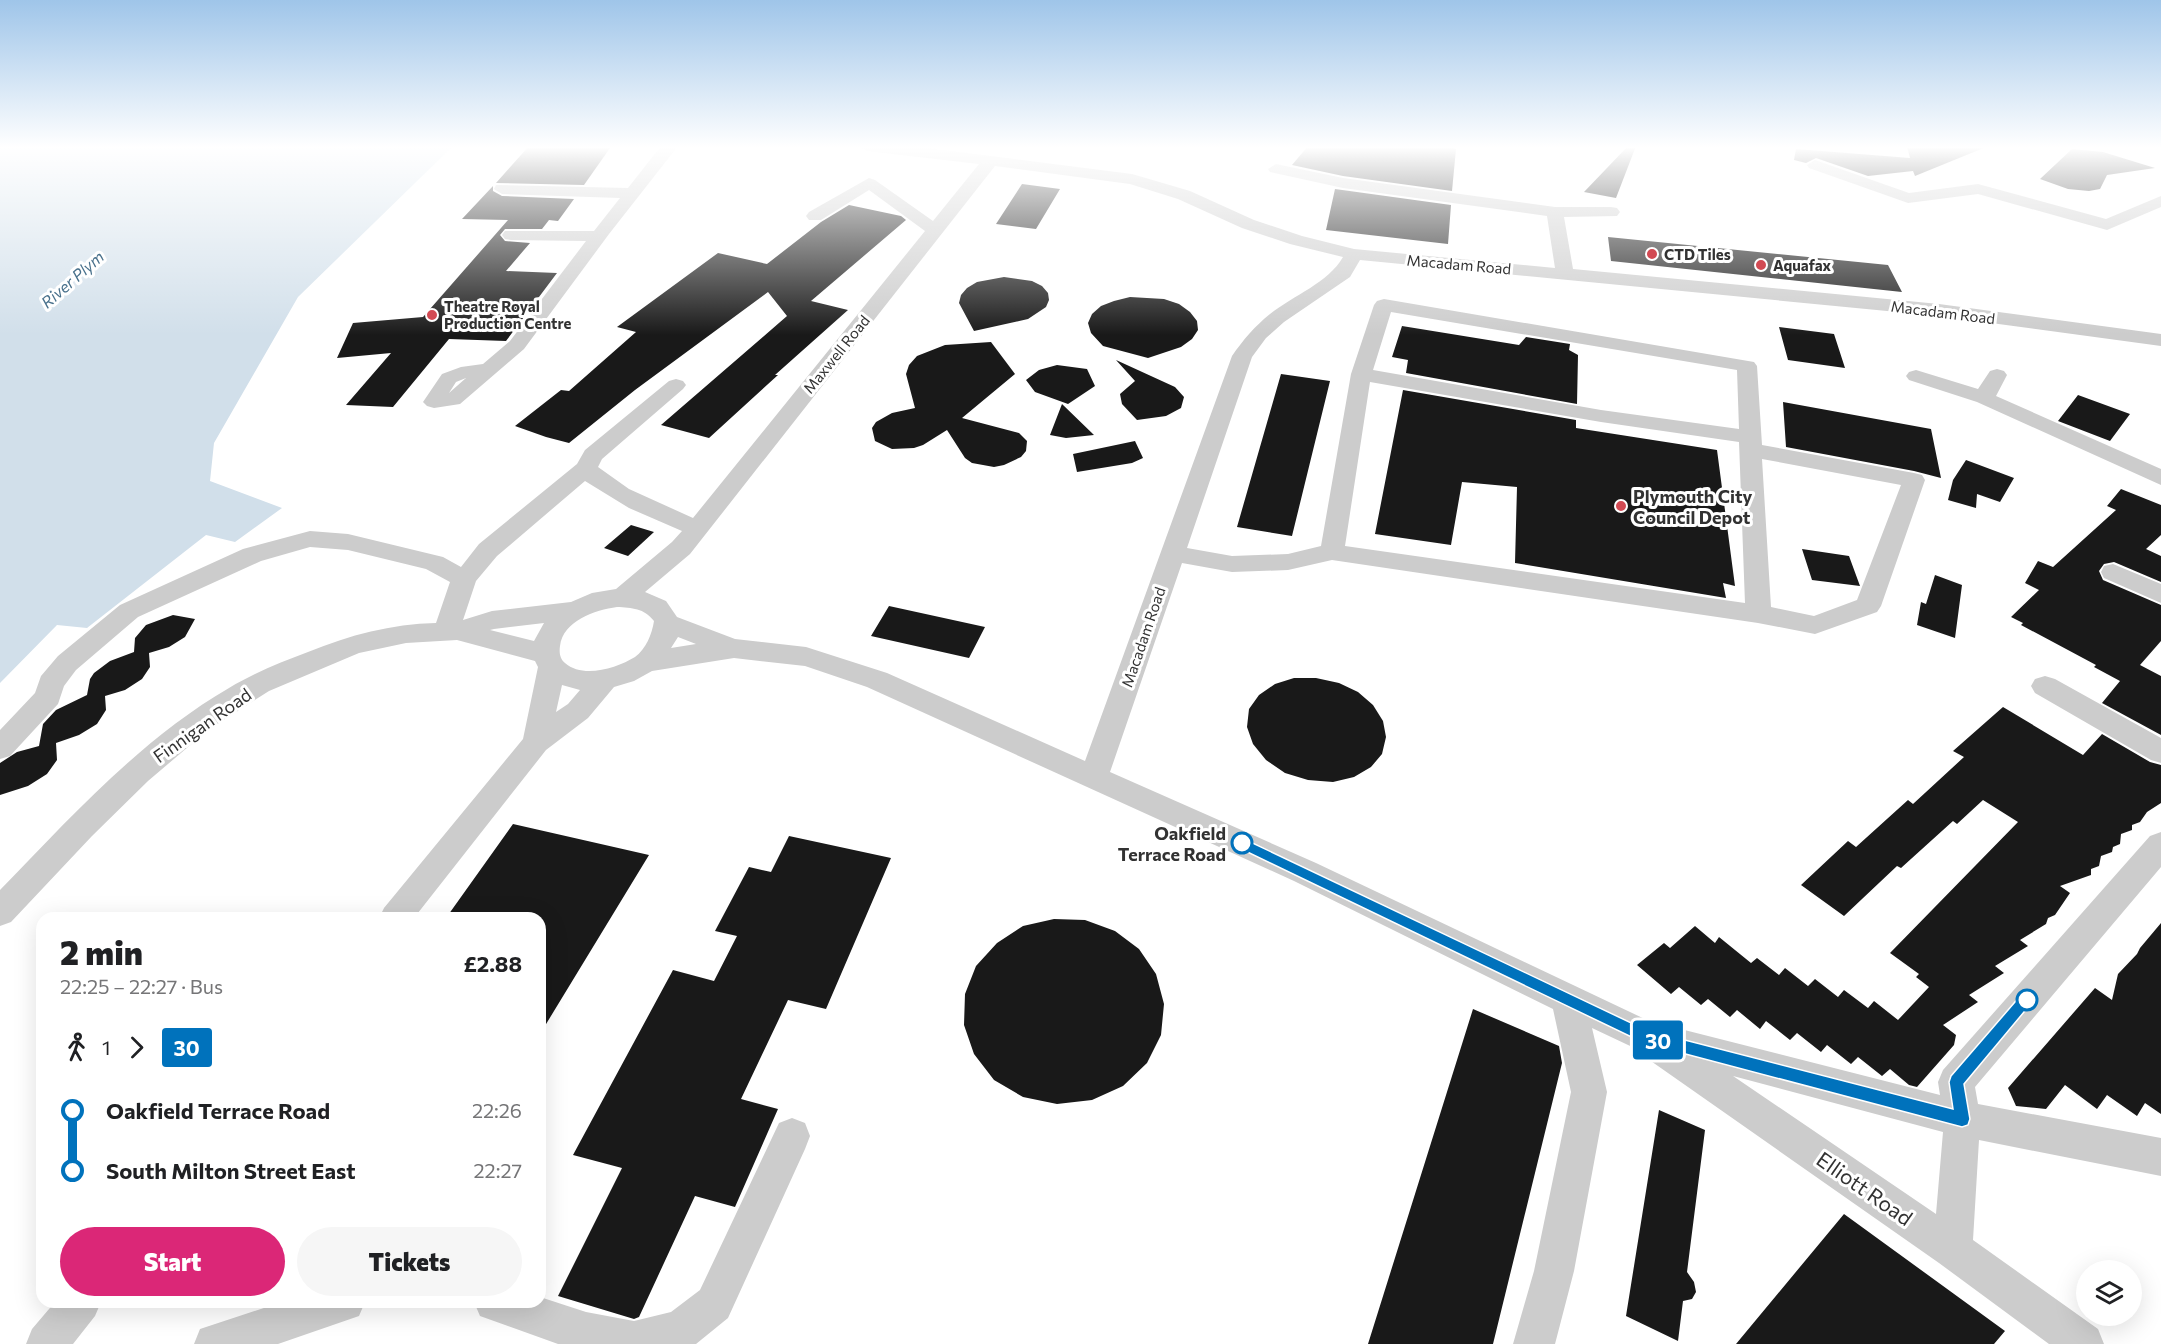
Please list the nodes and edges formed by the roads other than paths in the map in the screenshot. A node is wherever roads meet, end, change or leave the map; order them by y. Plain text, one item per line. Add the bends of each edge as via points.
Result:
1 (620, 209) edge
2 (827, 209) edge
3 (905, 209) edge
4 (952, 209) edge
5 (1214, 209) edge
6 (1531, 209) edge
7 (2049, 209) edge
8 (2144, 209) edge
9 (1555, 212) junction
10 (1611, 212) dead end
11 (815, 216) dead end
12 (935, 230) junction
13 (511, 235) dead end
14 (598, 236) junction
15 (1354, 254) junction
16 (1565, 274) junction
17 (2161, 340) edge
18 (1361, 374) junction
19 (1997, 375) dead end
20 (1916, 376) dead end
21 (676, 386) dead end
22 (1984, 398) junction
23 (453, 400) dead end
24 (1750, 443) junction
25 (586, 468) junction
26 (2161, 478) edge
27 (697, 528) junction
28 (681, 548) junction
29 (1332, 552) junction
30 (1172, 553) junction
31 (2113, 572) dead end
32 (464, 579) junction
33 (2161, 594) edge
34 (623, 597) junction
35 (576, 610) junction
36 (1758, 614) junction
37 (663, 616) junction
38 (451, 632) junction
39 (732, 648) junction
40 (549, 660) junction
41 (646, 662) junction
42 (605, 679) junction
43 (2045, 686) dead end
44 (536, 742) junction
45 (0, 748) edge
46 (2161, 752) edge
47 (1094, 777) junction
48 (2161, 845) edge
49 (0, 912) edge
50 (400, 912) edge
51 (1568, 998) junction
52 (1644, 1036) junction
53 (1962, 1119) junction
54 (792, 1136) dead end
55 (2161, 1157) edge
56 (1953, 1249) junction
57 (76, 1308) edge
58 (326, 1308) edge
59 (512, 1308) edge
60 (47, 1344) edge
61 (215, 1344) edge
62 (1534, 1344) edge
63 (2083, 1344) edge

1 - 14 street
2 - 11 street
3 - 12 street
4 - 12 street, Maxwell Road
5 - 15 street via 1296,240
6 - 9 street
7 - 8 street via 2107,225
9 - 10 street
9 - 16 street
12 - 27 street, Maxwell Road
13 - 14 street
14 - 23 street via 517,345 490,369 452,374 434,402
15 - 16 street, Macadam Road
15 - 30 street, Macadam Road via 1343,273 1277,318 1242,356
16 - 17 street, Macadam Road via 1939,310
18 - 24 street
18 - 24 street via 1384,305 1747,366
18 - 29 street
19 - 22 street
20 - 22 street
21 - 25 street via 593,455
22 - 26 street
24 - 36 street
24 - 36 street via 1914,480 1868,606 1815,625
25 - 27 street via 590,476
25 - 32 street via 554,485
27 - 28 street, Maxwell Road
28 - 34 street, Maxwell Road
28 - 37 street, Maxwell Road
29 - 30 street via 1288,562 1232,564
29 - 36 street
30 - 47 street, Macadam Road
31 - 33 street
32 - 38 street
32 - 45 street via 434,563 348,542 310,539 252,555 129,611 67,663 51,683 48,697
34 - 35 street via 607,598
34 - 37 street via 643,600
35 - 38 street, Finnigan Road via 492,621
35 - 40 street via 553,630 547,642
37 - 39 street
37 - 41 street via 666,636
38 - 40 street, Finnigan Road
38 - 49 street, Finnigan Road via 388,636 335,651 231,699 171,742 111,796
39 - 41 street
39 - 47 street via 806,657 877,680
40 - 42 street via 574,679
40 - 44 street
41 - 42 street
42 - 44 street via 578,711
43 - 46 street
44 - 50 street
47 - 51 street via 1305,872
48 - 53 street via 1956,1082
51 - 52 street
51 - 62 street via 1590,1092 1554,1271
52 - 53 street
52 - 56 street, Elliott Road
53 - 55 street
53 - 56 street
54 - 59 street via 714,1304 681,1330 634,1342 586,1333
56 - 63 street, Elliott Road
57 - 60 street
58 - 61 street

